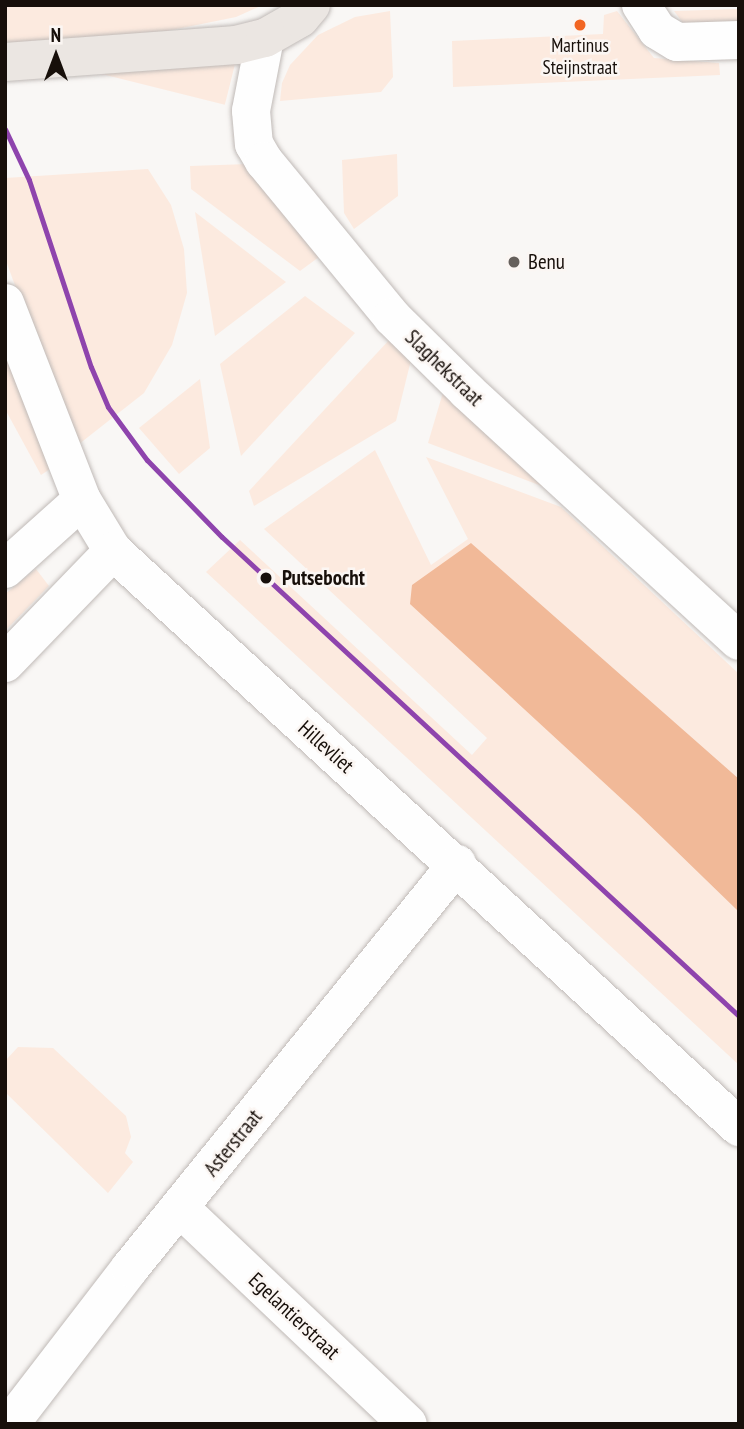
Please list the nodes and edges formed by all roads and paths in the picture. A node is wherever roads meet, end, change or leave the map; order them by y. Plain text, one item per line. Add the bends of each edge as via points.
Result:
1 (312, 5) edge
2 (642, 5) edge
3 (265, 38) junction
4 (739, 40) edge
5 (5, 62) edge
6 (5, 303) edge
7 (82, 500) junction
8 (113, 551) junction
9 (5, 569) edge
10 (739, 641) edge
11 (5, 663) edge
12 (457, 864) junction
13 (739, 1127) edge
14 (180, 1208) junction
15 (10, 1424) edge
16 (408, 1424) edge

1 - 3 main road via 300,19
2 - 4 street via 657,30 677,42
3 - 5 main road via 236,45
3 - 10 street, Slaghekstraat via 251,111 254,144 264,161 392,317
6 - 7 street, Hillevliet
7 - 8 street, Hillevliet
7 - 9 street
8 - 11 street
8 - 12 street, Hillevliet
12 - 13 street, Hillevliet
12 - 14 street, Asterstraat
14 - 15 street, Asterstraat
14 - 16 street, Egelantierstraat

